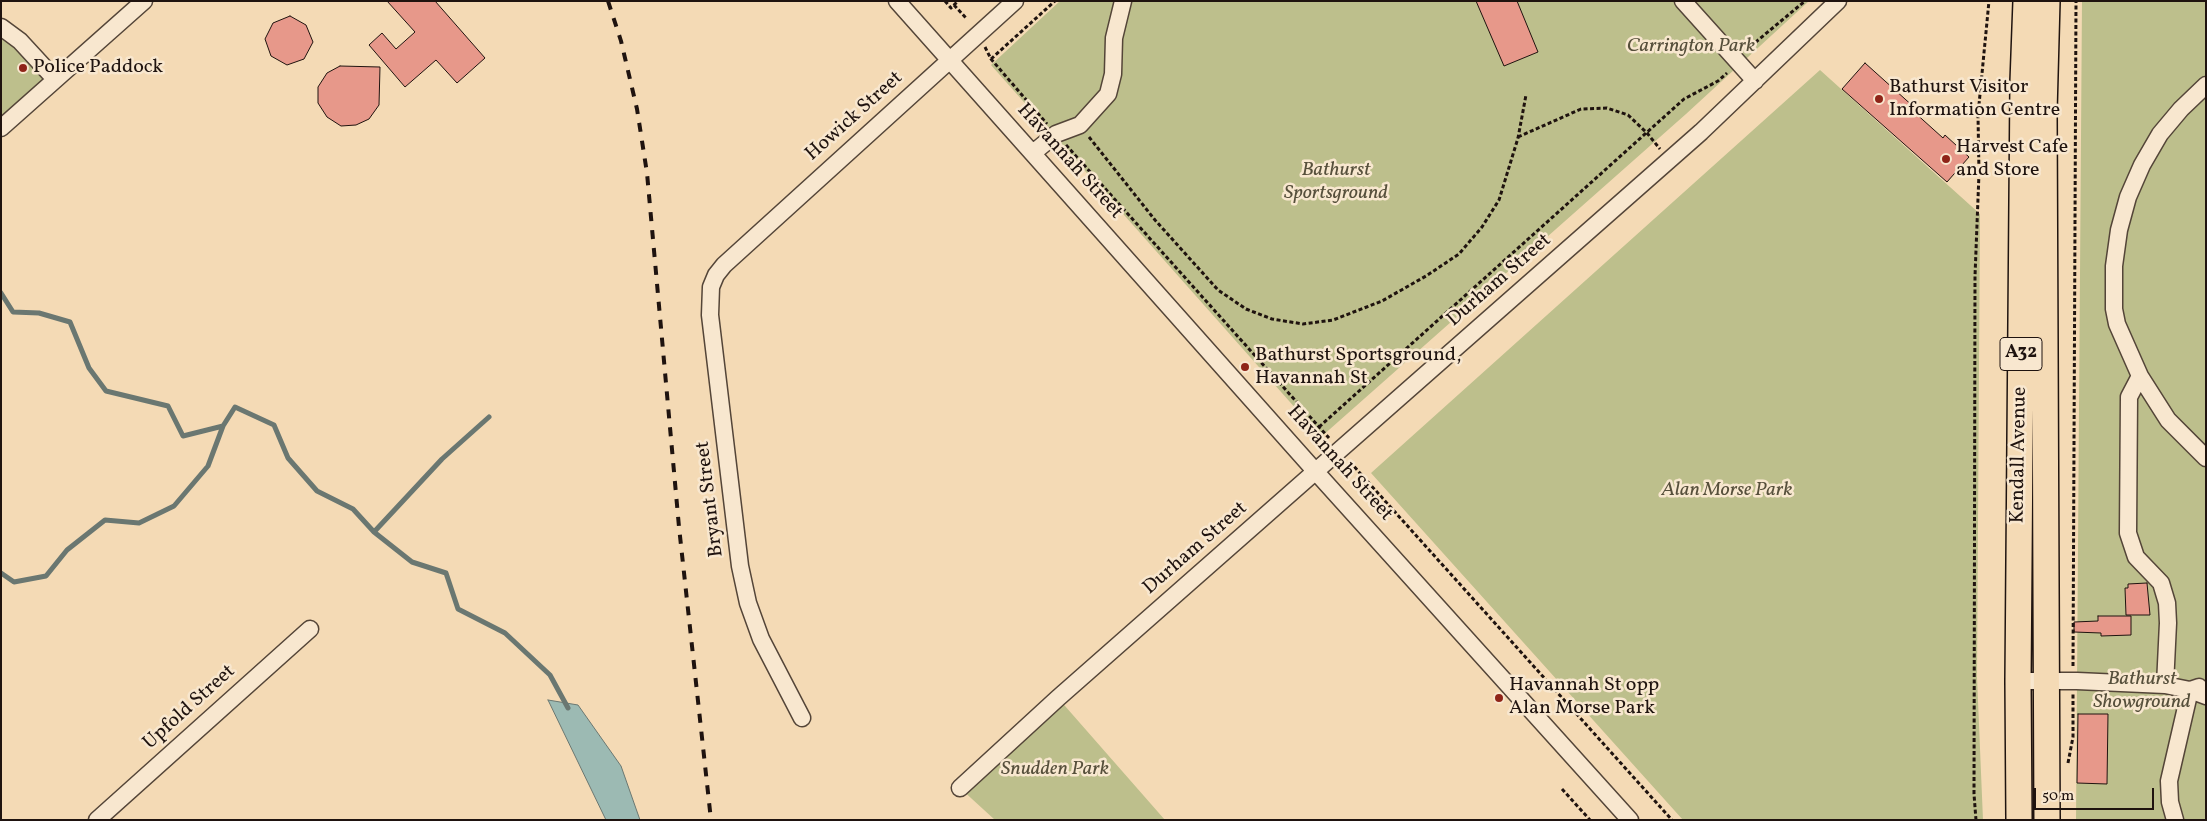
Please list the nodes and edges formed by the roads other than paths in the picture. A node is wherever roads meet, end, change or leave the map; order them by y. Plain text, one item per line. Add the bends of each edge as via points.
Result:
1 (144, 1) edge
2 (897, 1) edge
3 (1016, 1) edge
4 (1123, 1) edge
5 (1683, 1) edge
6 (1838, 1) edge
7 (2026, 1) edge
8 (2047, 1) edge
9 (1, 27) edge
10 (950, 60) junction
11 (55, 79) junction
12 (1755, 81) junction
13 (2206, 85) edge
14 (1, 128) edge
15 (1033, 153) junction
16 (724, 266) joint
17 (2140, 376) junction
18 (2206, 458) edge
19 (1316, 472) junction
20 (310, 628) dead end
21 (2018, 681) junction
22 (2045, 681) junction
23 (2165, 685) junction
24 (2206, 685) edge
25 (2190, 690) junction
26 (2206, 696) edge
27 (802, 718) dead end
28 (960, 788) dead end
29 (97, 820) edge
30 (1630, 820) edge
31 (2019, 820) edge
32 (2047, 820) edge
33 (2175, 820) edge

1 - 11 street
2 - 10 street, Havannah Street
3 - 10 street, Howick Street
4 - 15 street via 1114,38 1112,83 1103,100 1080,125 1056,134
5 - 12 street
6 - 12 street, Durham Street
7 - 21 highway, Kendall Avenue / A32
8 - 22 highway, Kendall Avenue / A32 via 2044,112
9 - 11 street via 20,41
10 - 15 street, Havannah Street
10 - 16 street, Howick Street
11 - 14 street
12 - 19 street, Durham Street
13 - 17 street via 2160,134 2128,197 2119,230 2114,266 2114,309 2117,324
15 - 19 street, Havannah Street
16 - 27 street, Bryant Street via 711,287 710,301 740,566 748,603 761,639
17 - 18 street via 2168,420
17 - 23 street via 2129,397 2128,533 2136,558 2161,583 2166,603
19 - 28 street, Durham Street
19 - 30 street, Havannah Street
20 - 29 street, Upfold Street
21 - 22 street
21 - 31 highway, Kendall Avenue / A32
22 - 23 street
22 - 32 highway, Kendall Avenue / A32
23 - 25 street
24 - 25 street
25 - 26 street
25 - 33 street via 2169,781

